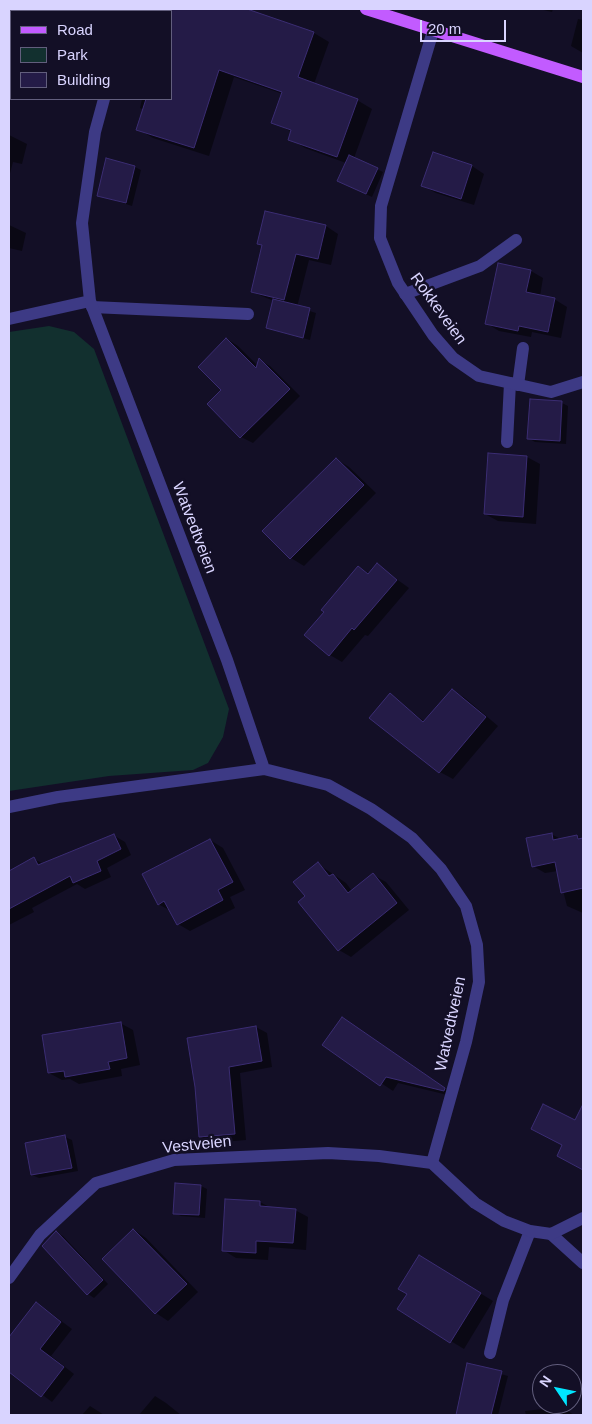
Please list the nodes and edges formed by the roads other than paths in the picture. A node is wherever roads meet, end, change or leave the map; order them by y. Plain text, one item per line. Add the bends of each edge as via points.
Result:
1 (366, 9) edge
2 (433, 31) junction
3 (583, 77) edge
4 (104, 100) edge
5 (516, 240) dead end
6 (406, 294) junction
7 (91, 304) junction
8 (248, 314) dead end
9 (9, 319) edge
10 (523, 348) dead end
11 (583, 382) edge
12 (514, 384) junction
13 (507, 442) dead end
14 (264, 769) junction
15 (9, 806) edge
16 (432, 1164) junction
17 (583, 1218) edge
18 (530, 1231) junction
19 (551, 1234) junction
20 (583, 1263) edge
21 (9, 1278) edge
22 (490, 1353) dead end

1 - 2 main road
2 - 3 main road
2 - 6 street, Rokkeveien via 381,206 380,238 398,283
4 - 7 street, Watvedtveien via 82,223
5 - 6 street via 480,266
6 - 12 street, Rokkeveien via 433,335 453,358 480,376
7 - 8 street
7 - 9 street
7 - 14 street, Watvedtveien via 227,660
10 - 12 street
11 - 12 street, Rokkeveien via 551,392
12 - 13 street
14 - 15 street, Watvedtveien
14 - 16 street, Watvedtveien via 328,786 371,809 412,838 441,870 466,906 477,945 479,982
16 - 18 street via 475,1203 504,1221
16 - 21 street, Vestveien via 328,1153 174,1160 96,1183 40,1235
17 - 19 street
18 - 19 street
18 - 22 street via 504,1300
19 - 20 street

